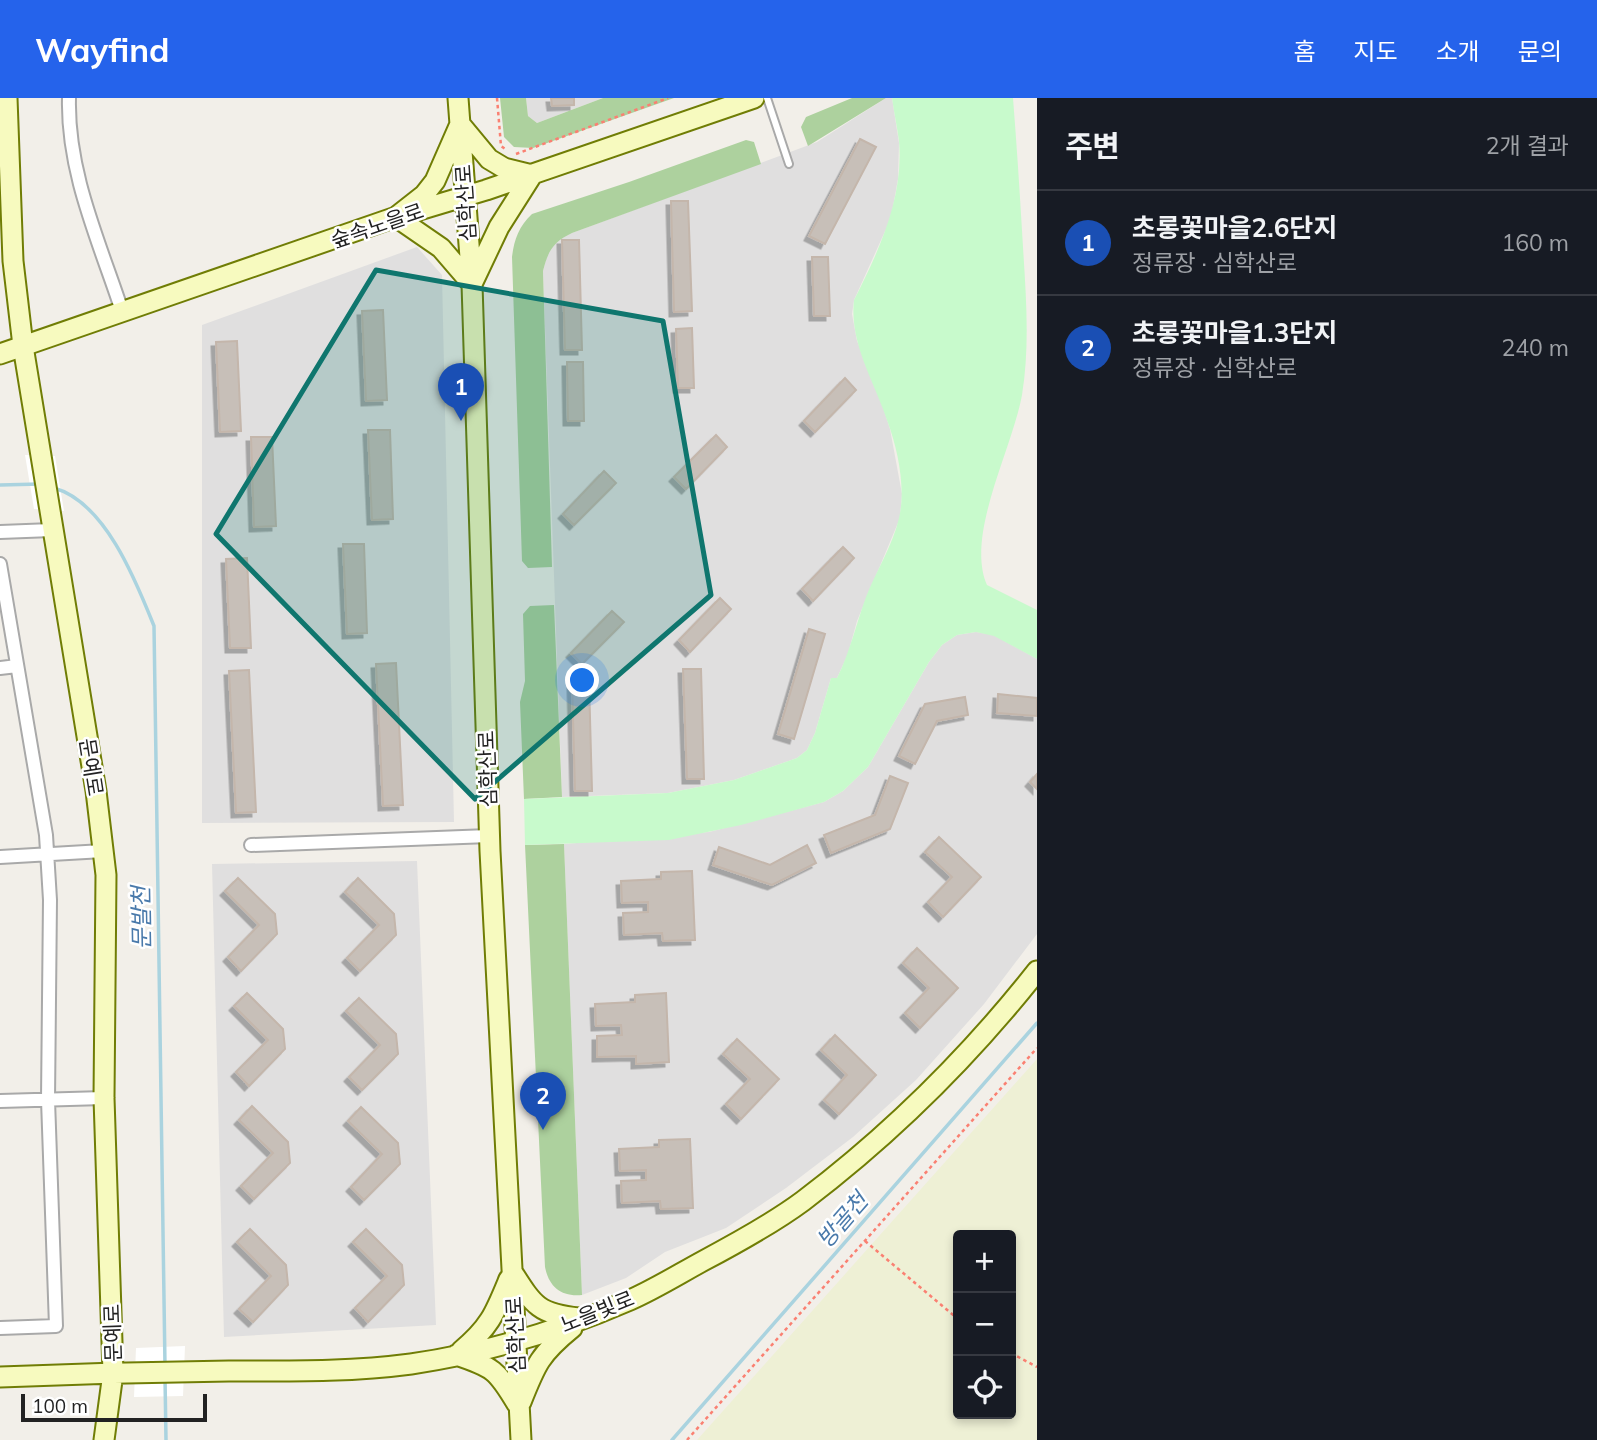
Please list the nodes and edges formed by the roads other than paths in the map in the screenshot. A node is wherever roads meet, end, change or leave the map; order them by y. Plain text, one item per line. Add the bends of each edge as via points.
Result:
1 (7, 98) edge
2 (69, 98) edge
3 (458, 98) edge
4 (754, 98) edge
5 (767, 98) edge
6 (460, 124) junction
7 (789, 164) dead end
8 (532, 175) junction
9 (464, 197) junction
10 (396, 217) junction
11 (472, 284) junction
12 (122, 311) junction
13 (23, 346) junction
14 (0, 354) edge
15 (52, 530) junction
16 (0, 532) edge
17 (0, 564) edge
18 (18, 666) junction
19 (0, 668) edge
20 (489, 836) junction
21 (251, 845) dead end
22 (103, 851) junction
23 (47, 854) junction
24 (0, 857) edge
25 (1037, 971) edge
26 (104, 1098) junction
27 (48, 1100) junction
28 (0, 1101) edge
29 (511, 1271) junction
30 (584, 1318) junction
31 (0, 1328) edge
32 (514, 1340) junction
33 (455, 1355) junction
34 (113, 1373) junction
35 (0, 1377) edge
36 (519, 1407) junction
37 (104, 1440) edge
38 (521, 1440) edge

1 - 13 street, 문예로 via 13,261
2 - 12 street via 75,169
3 - 6 street, 심학산로
4 - 8 street, 숲속노을로
5 - 7 lane
6 - 8 street via 489,159
6 - 9 street, 심학산로
6 - 10 street via 435,181
8 - 9 street, 숲속노을로
8 - 11 street via 499,227
9 - 10 street, 숲속노을로
9 - 11 street, 심학산로
10 - 11 street via 441,248
10 - 12 street, 숲속노을로
11 - 20 street, 심학산로
12 - 13 street, 숲속노을로
13 - 14 street, 숲속노을로
13 - 15 street, 문예로
15 - 16 street
15 - 22 street, 문예로
17 - 18 street
18 - 19 street
18 - 23 street
20 - 21 street
20 - 29 street, 심학산로
22 - 23 street
22 - 26 street, 문예로
23 - 24 street
23 - 27 street
25 - 30 street, 노을빛로 via 923,1099 802,1202 633,1299
26 - 27 street
26 - 34 street, 문예로
27 - 28 street
27 - 31 street via 56,1326
29 - 30 street via 540,1308 554,1315
29 - 32 street, 심학산로
29 - 33 street via 491,1322
30 - 32 street, 노을빛로
30 - 36 street via 547,1347
32 - 33 street, 노을빛로
32 - 36 street, 심학산로
33 - 34 street, 노을빛로 via 410,1364 330,1370
33 - 36 street via 485,1364 503,1380
34 - 35 street, 노을빛로
34 - 37 street, 문예로
36 - 38 street, 심학산로

